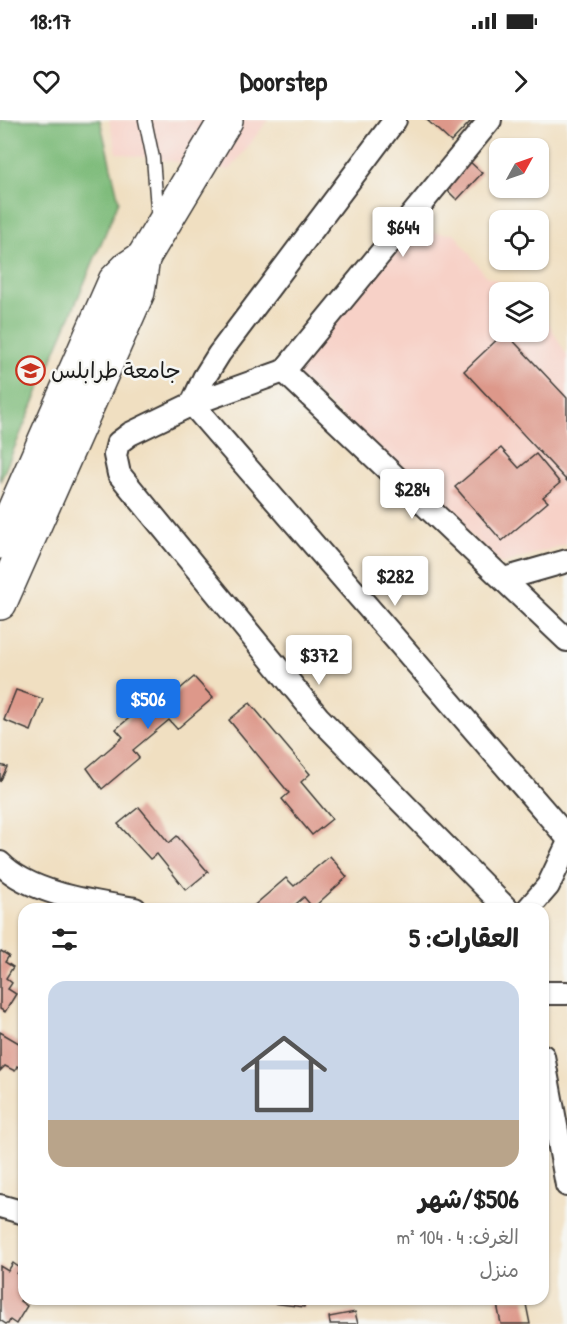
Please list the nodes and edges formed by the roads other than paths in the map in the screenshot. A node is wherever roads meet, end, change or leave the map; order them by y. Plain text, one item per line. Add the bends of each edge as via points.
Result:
1 (145, 120) edge
2 (226, 120) edge
3 (395, 120) edge
4 (490, 120) edge
5 (151, 245) junction
6 (284, 371) junction
7 (192, 404) junction
8 (0, 543) edge
9 (567, 561) edge
10 (504, 579) junction
11 (0, 603) edge
12 (567, 640) edge
13 (567, 837) edge
14 (567, 846) edge
15 (0, 863) edge
16 (558, 886) edge
17 (101, 903) edge
18 (501, 903) edge
19 (536, 903) edge
20 (549, 993) edge
21 (567, 993) edge
22 (549, 1070) edge
23 (558, 1092) edge
24 (567, 1185) edge

1 - 5 lane via 153,158
2 - 5 street
3 - 7 street via 219,354
4 - 6 street
5 - 8 street via 115,281
5 - 11 street via 138,292
6 - 7 street
6 - 10 street
7 - 13 street
7 - 18 street via 118,443 115,455 119,474 318,717
9 - 10 street
10 - 12 street
14 - 16 street
15 - 17 street via 37,886
16 - 19 street
20 - 21 street
22 - 23 street
23 - 24 street

